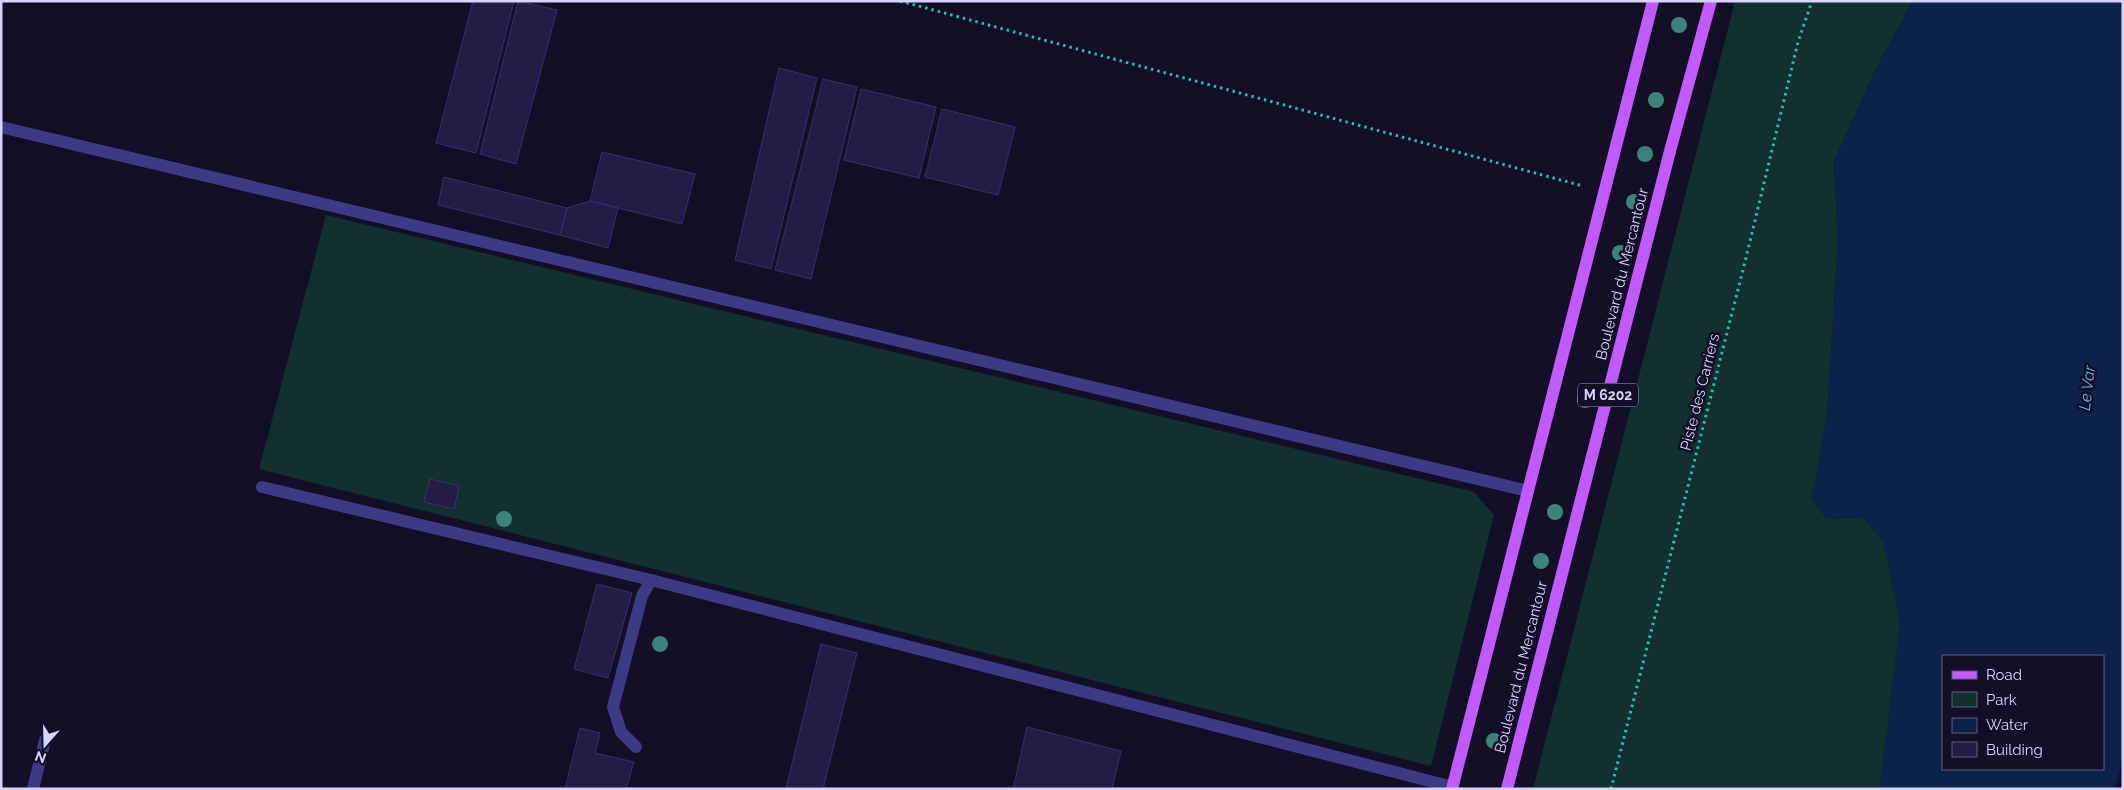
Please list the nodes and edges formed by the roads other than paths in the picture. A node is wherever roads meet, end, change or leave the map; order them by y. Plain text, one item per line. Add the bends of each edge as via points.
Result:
1 (1653, 1) edge
2 (1711, 1) edge
3 (1, 127) edge
4 (262, 487) dead end
5 (1528, 491) junction
6 (652, 580) junction
7 (45, 740) dead end
8 (636, 747) dead end
9 (1452, 788) edge
10 (33, 789) edge
11 (1507, 789) edge

1 - 5 main road, M 6202
2 - 11 main road, Boulevard du Mercantour / M 6202
3 - 5 lane
4 - 6 lane
5 - 9 main road, M 6202
6 - 8 lane via 642,596 613,708 621,732
6 - 9 lane
7 - 10 lane

